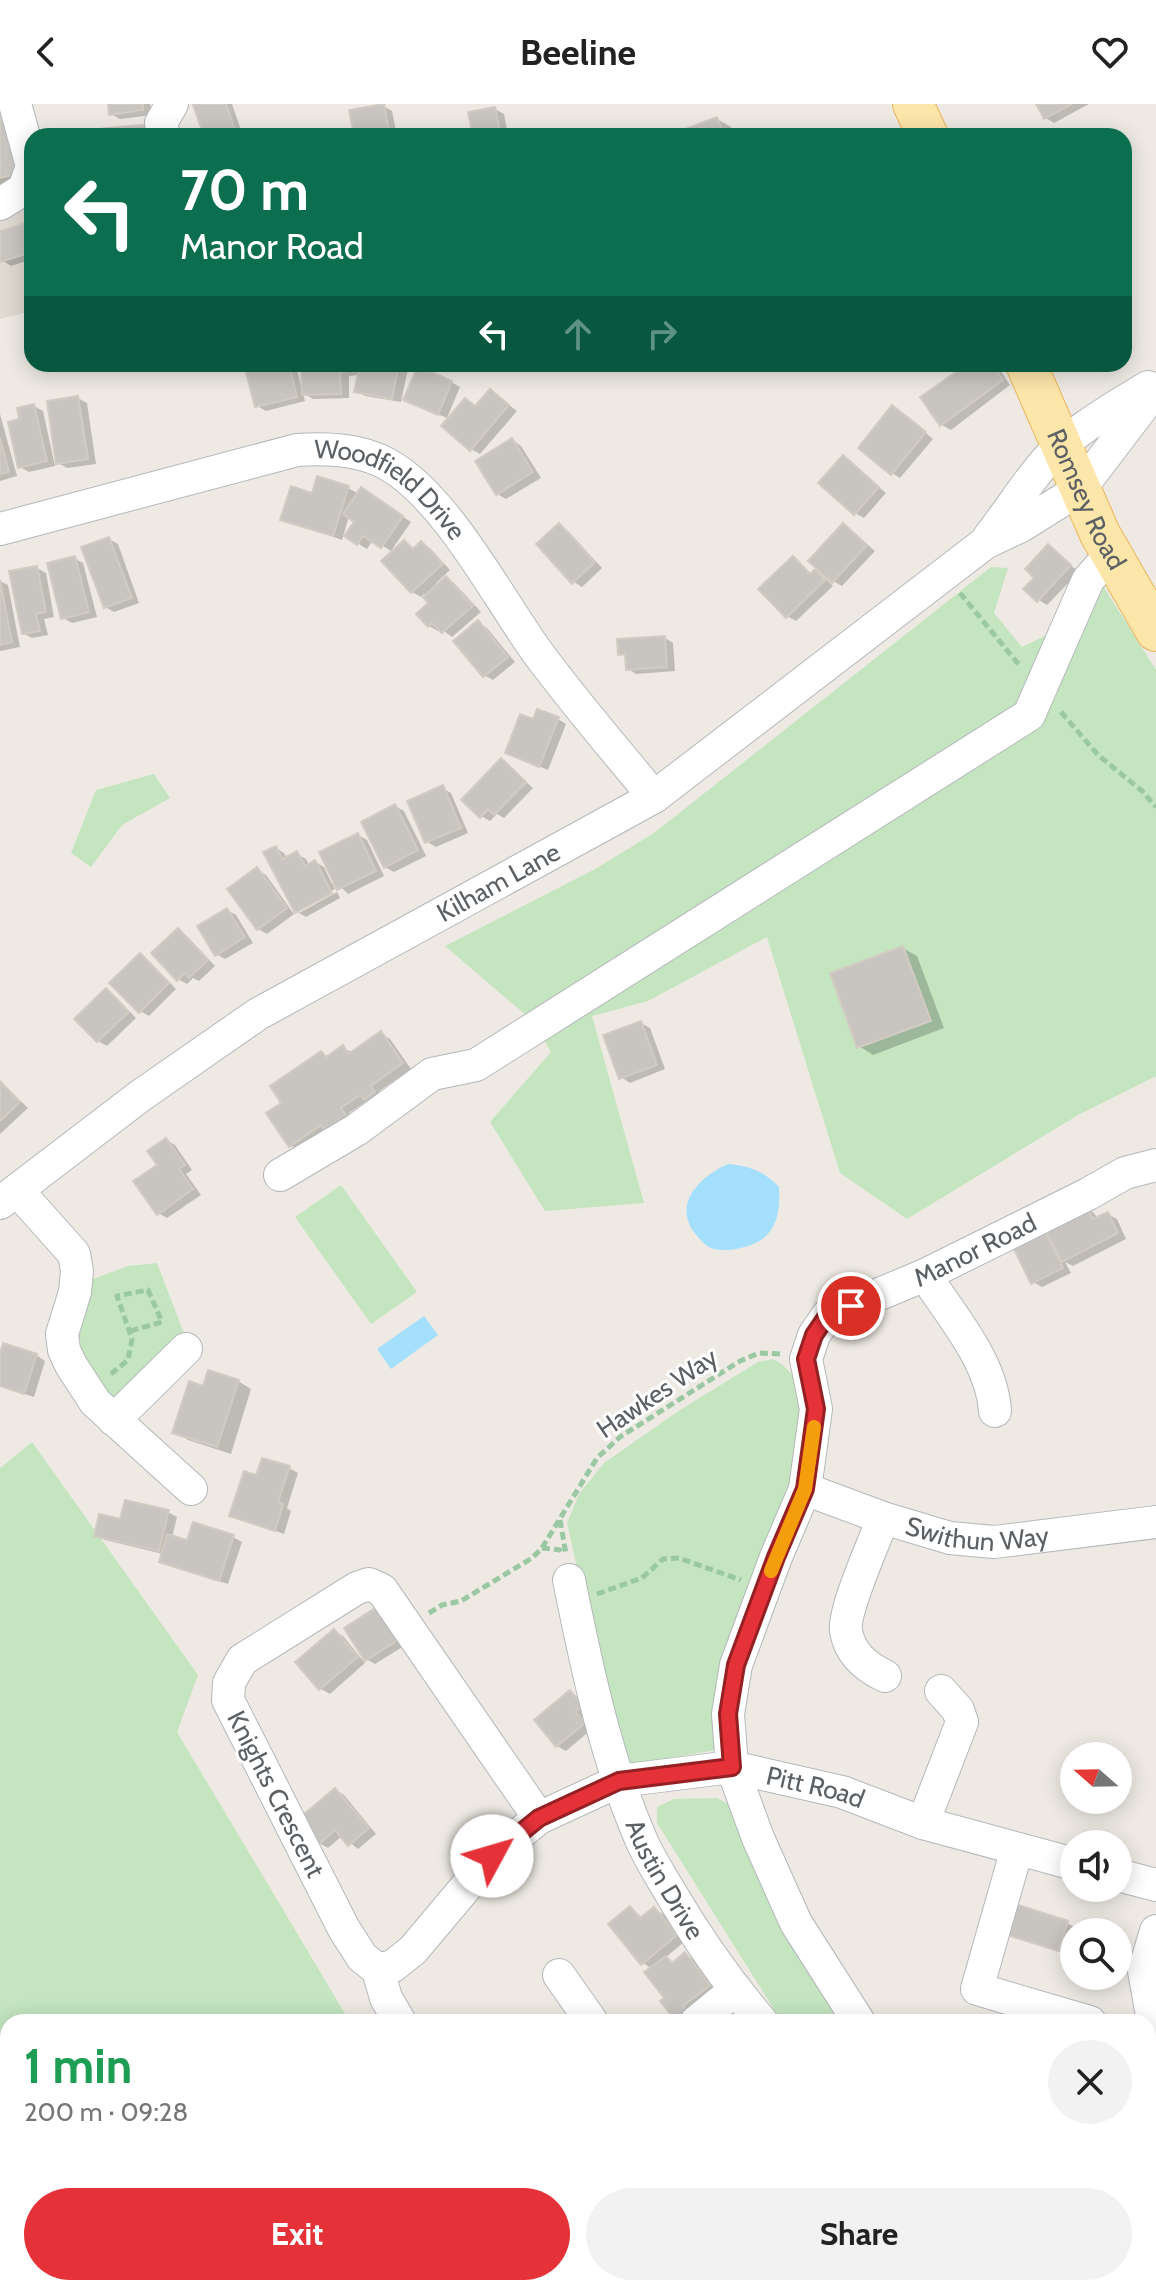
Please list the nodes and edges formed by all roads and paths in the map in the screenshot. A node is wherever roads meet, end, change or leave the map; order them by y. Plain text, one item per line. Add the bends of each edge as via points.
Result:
1 (15, 104) edge
2 (172, 104) edge
3 (913, 104) edge
4 (162, 128) edge
5 (924, 128) edge
6 (24, 137) edge
7 (24, 189) edge
8 (0, 204) edge
9 (1030, 372) edge
10 (1156, 381) edge
11 (1156, 389) edge
12 (1062, 446) junction
13 (1080, 489) junction
14 (0, 529) edge
15 (985, 543) junction
16 (1111, 554) junction
17 (1156, 631) edge
18 (654, 797) junction
19 (1156, 1165) edge
20 (280, 1175) dead end
21 (9, 1196) edge
22 (925, 1275) junction
23 (130, 1331) junction
24 (186, 1349) dead end
25 (806, 1359) junction
26 (89, 1393) junction
27 (995, 1411) dead end
28 (114, 1420) junction
29 (191, 1489) dead end
30 (805, 1489) junction
31 (883, 1518) junction
32 (559, 1519) junction
33 (1156, 1522) edge
34 (570, 1580) junction
35 (764, 1588) junction
36 (407, 1625) junction
37 (885, 1676) dead end
38 (941, 1691) dead end
39 (732, 1767) junction
40 (619, 1781) junction
41 (539, 1818) junction
42 (923, 1823) junction
43 (1017, 1849) junction
44 (1060, 1860) edge
45 (1132, 1879) edge
46 (1156, 1885) edge
47 (1156, 1931) edge
48 (378, 1970) junction
49 (559, 1975) dead end
50 (735, 1990) junction
51 (395, 2014) edge
52 (586, 2014) edge
53 (706, 2014) edge
54 (755, 2014) edge
55 (854, 2014) edge
56 (1063, 2014) edge
57 (1152, 2014) edge

1 - 6 street
2 - 4 street
3 - 5 main road
7 - 8 street
9 - 12 main road, Romsey Road
10 - 12 street, Kilham Lane
11 - 13 street
12 - 13 main road, Romsey Road
12 - 15 street, Kilham Lane
13 - 15 street, Kilham Lane
13 - 16 main road, Romsey Road
14 - 18 street, Woodfield Drive via 297,450 338,450 387,464 429,497 536,650
15 - 18 street, Kilham Lane
16 - 17 main road, Romsey Road
16 - 20 street via 1088,580 1029,715 476,1065 432,1074 356,1130
18 - 21 street, Kilham Lane via 258,1014
19 - 22 street, Manor Road via 1125,1173
21 - 26 street via 74,1254 75,1292 62,1334 64,1350
22 - 25 street, Manor Road via 827,1316
22 - 27 street via 974,1351 994,1392
23 - 23 path via 117,1296 148,1290 162,1322
23 - 26 path via 128,1360
24 - 28 street
25 - 30 street via 816,1409
25 - 32 path, Hawkes Way via 759,1353 650,1417 597,1458
26 - 28 street
28 - 29 street
30 - 31 street, Swithun Way
30 - 35 street
31 - 33 street, Swithun Way via 950,1538 994,1542
31 - 37 street via 846,1630 861,1662
32 - 34 path
32 - 36 path, Hawkes Way via 532,1558 461,1601 442,1605
34 - 35 path via 642,1578 663,1559 679,1558
34 - 40 street, Austin Drive via 586,1665
35 - 39 street via 734,1677 728,1714
36 - 41 street, Knights Crescent
36 - 48 street, Knights Crescent via 382,1590 369,1584 242,1660 229,1683 228,1700 344,1929 362,1957
38 - 42 street via 962,1722
39 - 40 street, Pitt Road
39 - 42 street, Pitt Road via 842,1792
39 - 55 street via 796,1923
40 - 41 street, Pitt Road
40 - 50 street, Austin Drive via 644,1847
41 - 48 street, Pitt Road via 492,1856 413,1950
42 - 43 street, Pitt Road
43 - 44 street, Pitt Road
43 - 56 street via 977,1989
45 - 46 street
47 - 57 street via 1144,1971
48 - 51 street
49 - 52 street
50 - 53 street
50 - 54 street, Austin Drive

